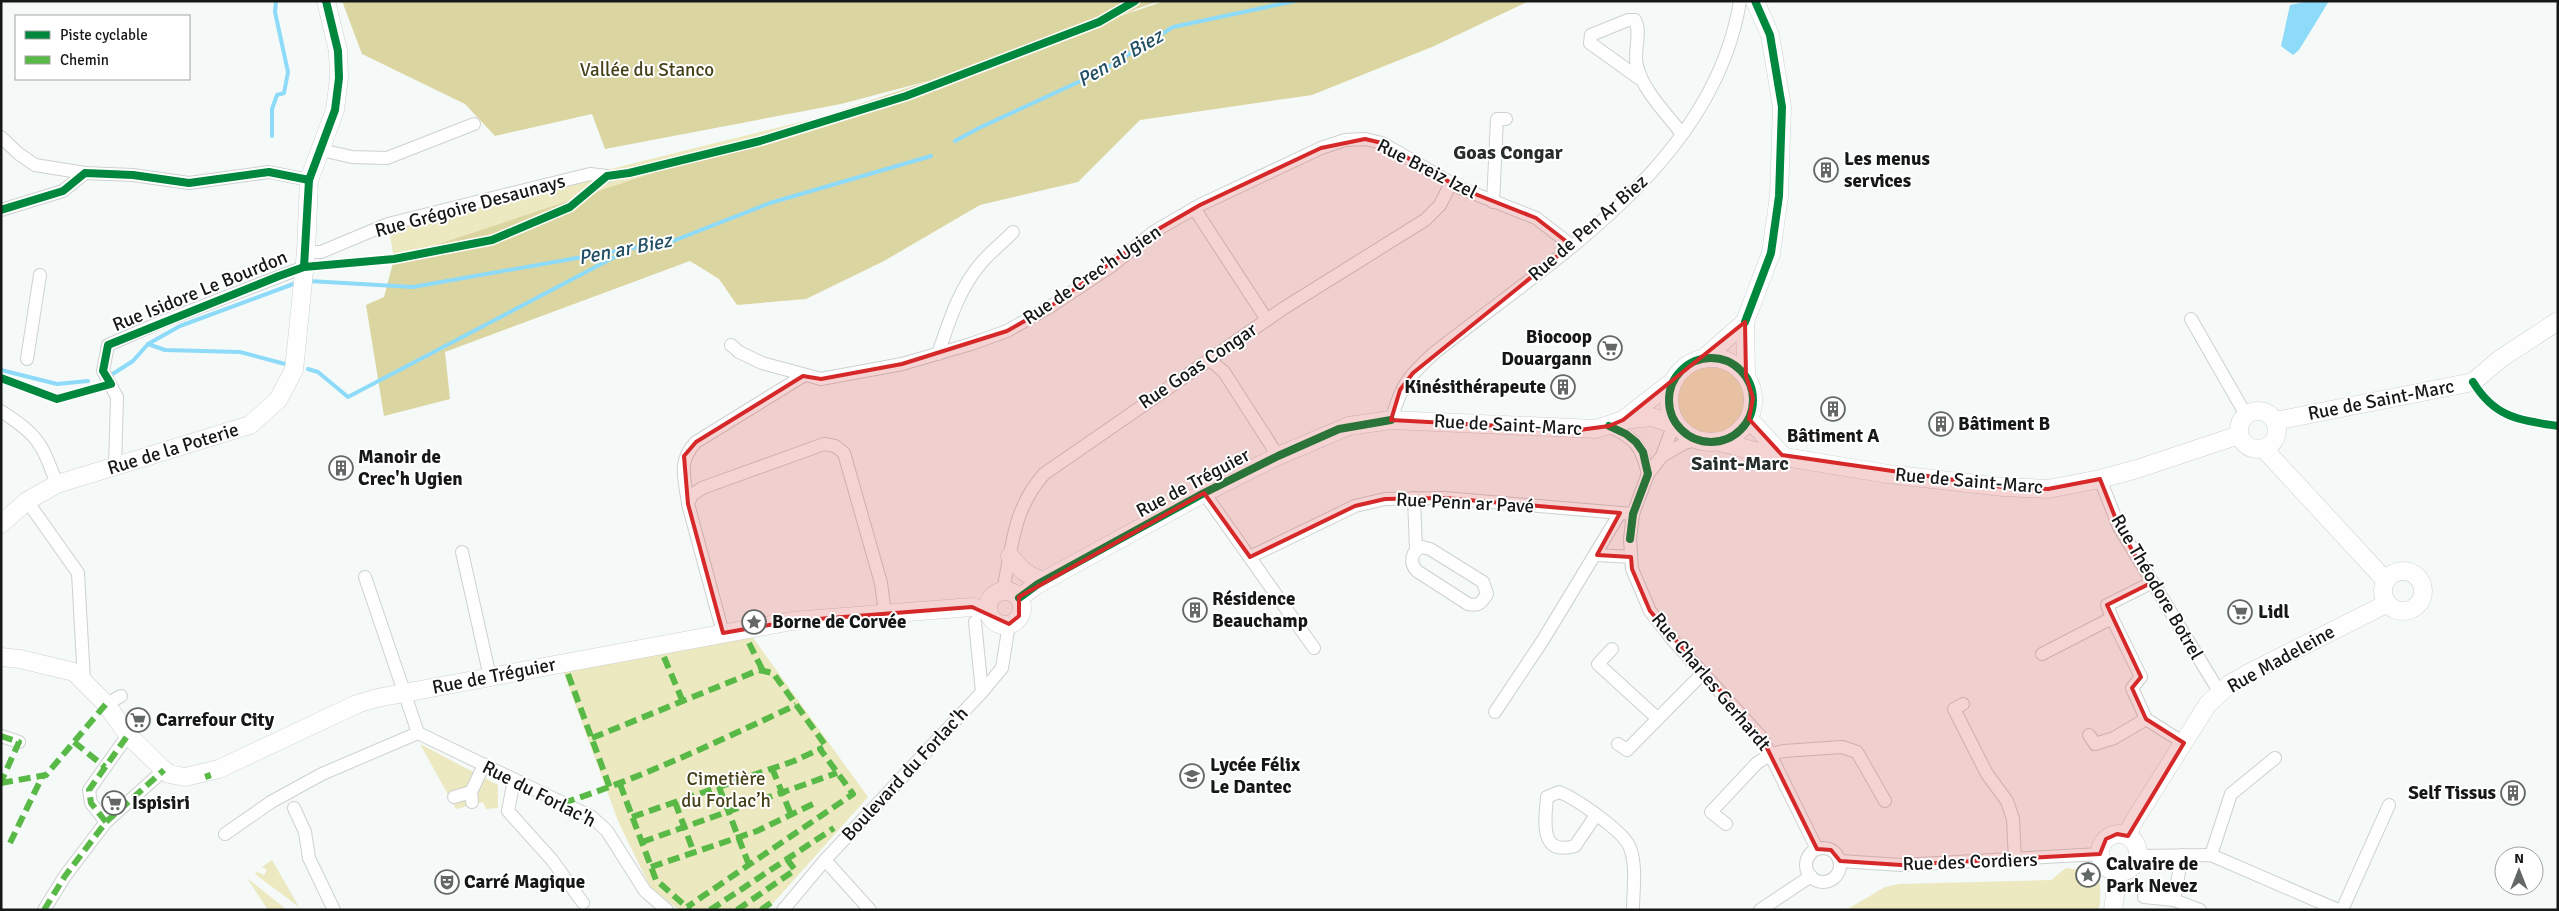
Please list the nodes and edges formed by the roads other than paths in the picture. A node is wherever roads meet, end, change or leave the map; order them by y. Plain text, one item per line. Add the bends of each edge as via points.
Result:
1 (326, 1) edge
2 (1740, 1) edge
3 (1755, 1) edge
4 (1643, 81) junction
5 (1506, 119) dead end
6 (474, 124) dead end
7 (1682, 134) junction
8 (1, 137) edge
9 (322, 150) junction
10 (85, 173) junction
11 (607, 176) dead end
12 (309, 180) junction
13 (1451, 183) junction
14 (1494, 202) junction
15 (1194, 208) junction
16 (1, 210) edge
17 (1013, 232) dead end
18 (1572, 245) junction
19 (305, 260) junction
20 (40, 275) dead end
21 (2190, 319) dead end
22 (1267, 320) junction
23 (2558, 321) edge
24 (1745, 322) junction
25 (731, 345) dead end
26 (938, 354) junction
27 (27, 359) dead end
28 (1209, 359) junction
29 (1703, 359) junction
30 (802, 376) junction
31 (1746, 376) junction
32 (1672, 382) junction
33 (1, 411) edge
34 (2246, 415) junction
35 (1749, 419) junction
36 (1392, 420) junction
37 (2276, 421) junction
38 (1616, 423) junction
39 (1676, 425) junction
40 (2239, 435) junction
41 (1695, 440) junction
42 (1720, 442) junction
43 (2264, 448) junction
44 (1782, 455) junction
45 (1278, 456) junction
46 (1662, 456) junction
47 (115, 467) junction
48 (1648, 474) junction
49 (2100, 479) junction
50 (57, 484) junction
51 (1204, 493) junction
52 (1414, 498) junction
53 (27, 501) junction
54 (688, 504) junction
55 (1626, 514) junction
56 (1, 524) edge
57 (1416, 550) junction
58 (462, 552) dead end
59 (1597, 555) junction
60 (1010, 556) junction
61 (1250, 557) junction
62 (1631, 557) junction
63 (365, 577) dead end
64 (1043, 581) junction
65 (2386, 581) junction
66 (2151, 582) junction
67 (1011, 594) junction
68 (2388, 604) junction
69 (885, 613) junction
70 (982, 617) junction
71 (2112, 618) junction
72 (1008, 624) junction
73 (722, 633) junction
74 (1314, 648) dead end
75 (1612, 649) dead end
76 (2042, 654) dead end
77 (1, 657) edge
78 (1702, 674) junction
79 (85, 675) junction
80 (490, 677) junction
81 (982, 692) dead end
82 (404, 693) junction
83 (2220, 693) junction
84 (1963, 704) dead end
85 (1495, 712) dead end
86 (1657, 718) junction
87 (2146, 719) junction
88 (418, 733) junction
89 (128, 735) junction
90 (2089, 735) dead end
91 (1, 736) edge
92 (19, 742) dead end
93 (2184, 743) junction
94 (1618, 744) dead end
95 (1772, 754) junction
96 (2275, 758) dead end
97 (484, 765) junction
98 (164, 770) junction
99 (514, 780) junction
100 (454, 797) dead end
101 (290, 799) junction
102 (1884, 801) dead end
103 (2390, 805) dead end
104 (1596, 815) junction
105 (106, 822) junction
106 (1726, 824) dead end
107 (225, 834) dead end
108 (2128, 836) junction
109 (1817, 849) junction
110 (2100, 854) junction
111 (2182, 855) junction
112 (2211, 855) junction
113 (2139, 856) junction
114 (825, 860) junction
115 (2015, 860) junction
116 (1840, 861) junction
117 (2118, 873) junction
118 (1811, 876) junction
119 (2144, 897) dead end
120 (2174, 900) junction
121 (582, 903) dead end
122 (44, 910) edge
123 (334, 910) edge
124 (667, 910) edge
125 (783, 910) edge
126 (870, 910) edge
127 (1633, 910) edge
128 (1760, 910) edge
129 (2112, 910) edge
130 (2200, 910) edge
131 (2340, 910) edge

1 - 9 main road via 338,51 339,78 335,110
2 - 7 street, Rue de Pen Ar Biez via 1728,47 1712,88
3 - 24 main road via 1770,35 1782,106 1778,196 1770,253
4 - 4 street via 1635,56 1638,27 1635,20 1591,35 1590,43
4 - 7 street
5 - 14 street via 1497,119
6 - 9 street via 387,158 352,157
7 - 18 street, Rue de Pen Ar Biez via 1637,189
8 - 10 street via 18,154 36,165
9 - 12 main road
10 - 12 street via 133,175 189,183 269,172
10 - 16 street via 63,191
11 - 19 street, Rue Grégoire Desaunays via 590,174 388,224
12 - 19 main road
13 - 14 street, Rue Breiz Izel
13 - 15 street, Rue Breiz Izel via 1382,144 1365,139 1346,140 1321,148
13 - 22 street, Rue Goas Congar via 1440,205 1425,220
14 - 18 street, Rue Breiz Izel via 1536,218
15 - 22 street
15 - 26 street, Rue de Crec'h Ugien via 1155,231 1110,267 1051,306 1007,331
17 - 26 street via 981,263 964,290
18 - 36 street, Rue de Pen Ar Biez via 1413,373 1400,390
19 - 47 main road, Rue de la Poterie via 294,370 278,400 250,425
19 - 47 street, Rue Isidore Le Bourdon via 108,345 104,372 117,397
20 - 27 street
21 - 34 street
22 - 28 street, Rue Goas Congar
23 - 37 main road, Rue de Saint-Marc via 2500,359 2473,382
24 - 29 main road
24 - 31 main road
25 - 30 street, Rue de Crec'h Ugien via 753,359
26 - 30 street, Rue de Crec'h Ugien via 822,379
28 - 45 street via 1224,372
28 - 60 street, Rue Goas Congar via 1044,474 1020,509
29 - 31 main road via 1727,361
29 - 32 main road via 1687,365
30 - 54 street via 688,450 683,463
31 - 35 main road via 1753,398
32 - 38 main road, Rue de Saint-Marc
32 - 39 main road via 1668,404
33 - 50 street via 30,430 42,447
34 - 37 main road via 2266,412
34 - 40 main road via 2239,427
35 - 42 main road via 1737,434
35 - 44 main road
36 - 38 main road, Rue de Saint-Marc via 1580,430
36 - 45 main road, Rue de Tréguier via 1339,429
37 - 43 main road via 2278,428 2274,440
38 - 39 main road, Rue de Saint-Marc via 1652,417
38 - 48 street via 1643,452
39 - 41 main road
39 - 46 street, Rue Charles Gerhardt
40 - 43 main road via 2246,445 2258,450
40 - 49 main road, Rue de Saint-Marc
41 - 42 main road
41 - 46 street, Rue Charles Gerhardt
42 - 44 main road, Rue de Saint-Marc
43 - 65 main road
44 - 49 main road, Rue de Saint-Marc via 1888,474 2003,488 2048,489
45 - 51 main road, Rue de Tréguier
46 - 48 street, Rue Charles Gerhardt
47 - 50 main road, Rue de la Poterie
48 - 55 street, Rue Charles Gerhardt
49 - 66 street, Rue Théodore Botrel via 2119,527
50 - 53 main road, Rue de la Poterie
51 - 61 street
51 - 64 main road, Rue de Tréguier
52 - 55 street, Rue Penn ar Pavé
52 - 57 street
52 - 61 street, Rue Penn ar Pavé via 1385,499 1355,506
53 - 56 main road, Rue de la Poterie
53 - 79 street via 78,573
54 - 69 street via 692,495 702,488 824,444 835,446 844,453 881,582
54 - 73 street
55 - 59 street
55 - 62 street, Rue Charles Gerhardt
57 - 57 street via 1430,548 1483,582 1487,594 1481,603 1475,606 1468,604 1417,572 1412,560
58 - 80 street
59 - 62 street
59 - 85 street
60 - 64 main road via 1020,570
60 - 67 street, Rue Goas Congar
61 - 74 street
62 - 78 street, Rue Charles Gerhardt via 1632,569 1650,611
63 - 82 street
64 - 67 main road, Rue de Tréguier
65 - 68 main road via 2384,593
65 - 68 main road via 2394,574 2406,572 2416,576 2423,590 2419,604 2409,610 2398,610
66 - 71 street via 2107,605
66 - 83 street, Rue Théodore Botrel
67 - 70 main road, Rue de Tréguier via 992,597
67 - 72 main road via 1022,607 1020,616
68 - 83 main road, Rue Madeleine via 2249,673
69 - 70 main road, Rue de Tréguier via 972,607
69 - 73 main road, Rue de Tréguier via 792,621
70 - 72 main road
70 - 114 street, Boulevard du Forlac'h via 982,692
71 - 76 street
71 - 87 street via 2141,677 2132,688
72 - 81 street, Boulevard du Forlac'h via 1002,668
73 - 80 main road, Rue de Tréguier
75 - 86 street via 1598,664
77 - 79 main road
78 - 86 street
78 - 95 street, Rue Charles Gerhardt via 1762,738
79 - 89 main road via 114,700
80 - 82 main road, Rue de Tréguier
82 - 88 street
82 - 98 main road, Rue de Tréguier via 357,704 207,773 177,777
83 - 93 main road, Rue Madeleine via 2208,704
84 - 115 street via 1954,709 1987,774 2007,801 2013,820
86 - 94 street via 1627,750
87 - 90 street via 2114,738 2095,744
87 - 93 street
88 - 97 street, Rue du Forlac'h
88 - 101 street via 322,774
89 - 98 main road
89 - 105 street via 88,790 91,803
91 - 92 street
93 - 108 main road, Rue Madeleine via 2132,824
95 - 102 street via 1842,746 1857,752
95 - 106 street via 1757,763 1712,812
95 - 109 street, Rue Charles Gerhardt
96 - 112 street via 2231,794
97 - 99 street, Rue du Forlac'h
97 - 100 street via 472,797
98 - 105 street
99 - 121 street via 508,811 552,860
99 - 124 street, Rue du Forlac'h via 592,817 607,830 645,891
101 - 107 street
101 - 123 street via 305,832 308,858
103 - 131 street
104 - 104 street via 1558,792 1547,797 1546,835 1552,845 1563,850 1575,846
104 - 127 street via 1625,839 1630,848
105 - 122 street
108 - 110 main road via 2111,836 2103,844
108 - 113 main road via 2138,846
109 - 116 street via 1831,850
109 - 118 street via 1807,861
110 - 115 street, Rue des Cordiers
110 - 117 main road via 2106,867
111 - 112 street
111 - 113 street
111 - 120 street
112 - 131 street
113 - 117 main road via 2132,868
114 - 125 street, Boulevard du Forlac'h
114 - 126 street
115 - 116 street, Rue des Cordiers via 1901,865
116 - 118 street via 1839,871 1833,879 1824,882
117 - 129 main road
118 - 128 street
119 - 120 street
120 - 130 street

